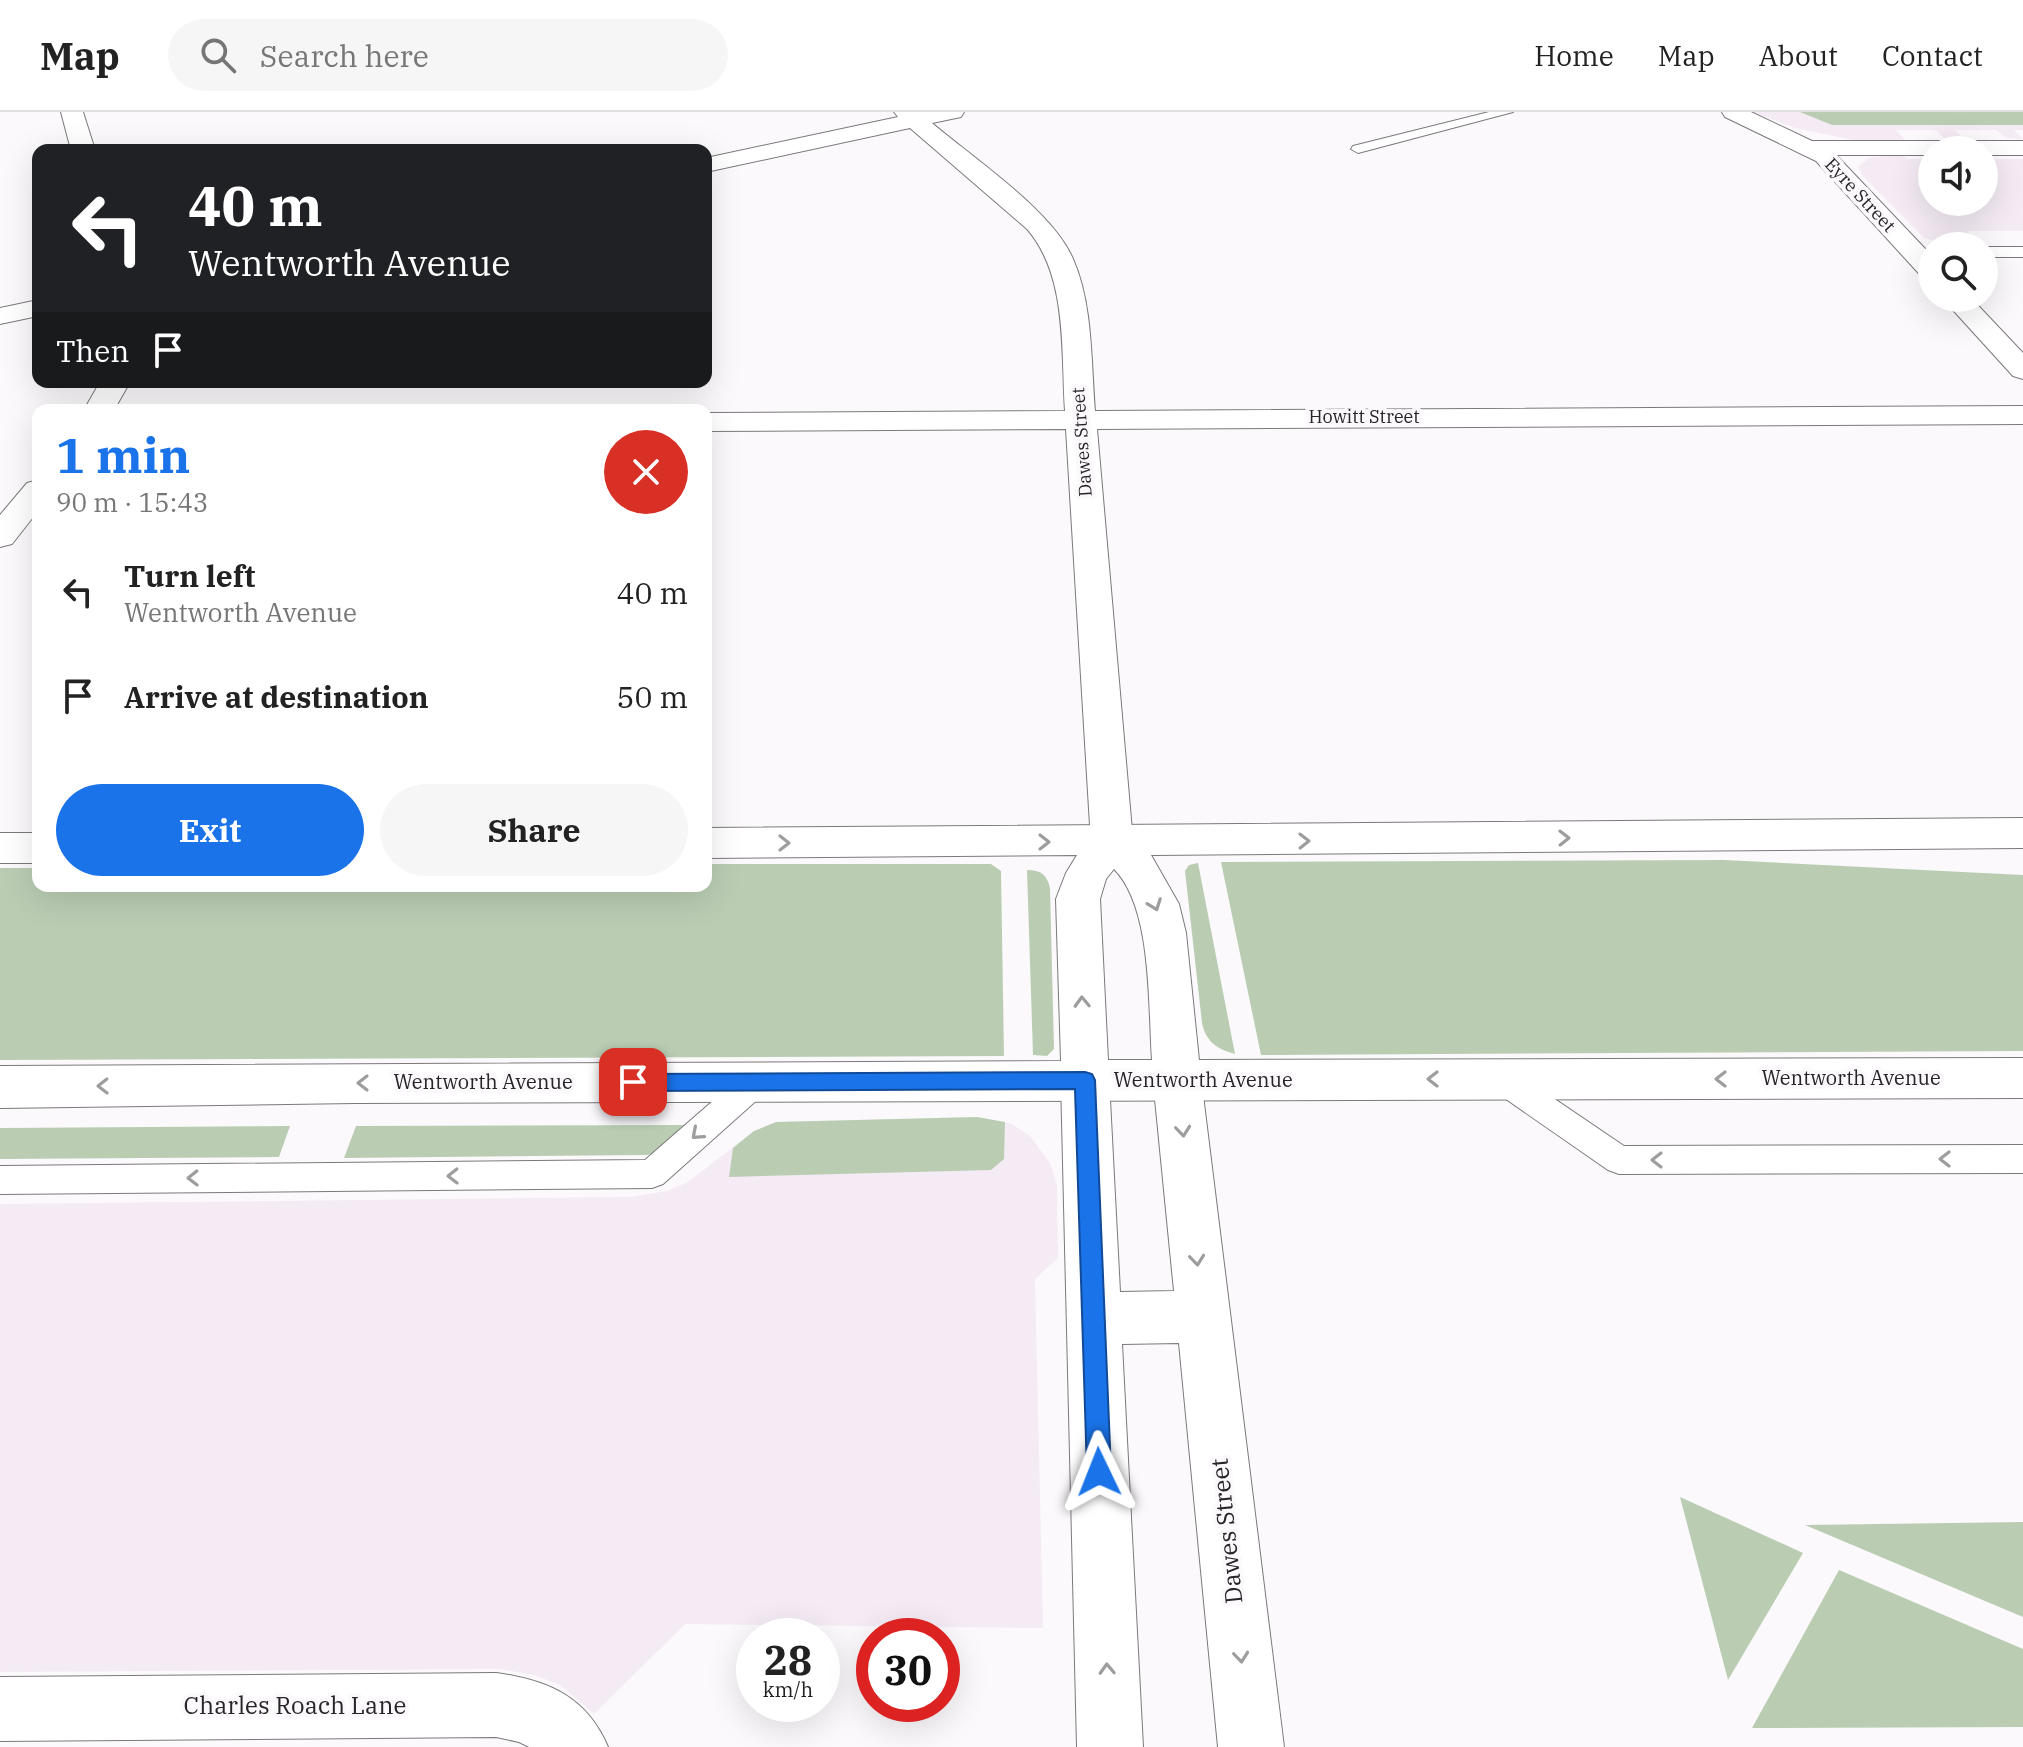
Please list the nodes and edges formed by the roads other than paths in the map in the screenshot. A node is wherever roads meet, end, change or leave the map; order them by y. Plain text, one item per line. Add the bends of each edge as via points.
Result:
1 (72, 112) edge
2 (953, 112) edge
3 (1506, 112) edge
4 (1733, 112) edge
5 (910, 116) edge
6 (81, 144) edge
7 (1812, 148) junction
8 (2023, 148) edge
9 (1358, 149) dead end
10 (712, 164) edge
11 (1918, 248) edge
12 (1998, 252) edge
13 (2023, 252) edge
14 (32, 309) edge
15 (1969, 312) edge
16 (0, 316) edge
17 (2023, 370) edge
18 (2023, 415) edge
19 (1080, 418) junction
20 (712, 422) edge
21 (32, 497) edge
22 (0, 537) edge
23 (2023, 833) edge
24 (1112, 842) junction
25 (712, 843) edge
26 (0, 848) edge
27 (32, 848) edge
28 (2023, 1078) edge
29 (1177, 1079) junction
30 (1501, 1079) junction
31 (1085, 1080) junction
32 (756, 1082) junction
33 (0, 1087) edge
34 (2023, 1159) edge
35 (0, 1180) edge
36 (1203, 1316) junction
37 (1093, 1319) junction
38 (0, 1709) edge
39 (575, 1747) edge
40 (1110, 1747) edge
41 (1251, 1747) edge

1 - 6 street
2 - 5 street
3 - 9 lane
4 - 7 street, Eyre Street
5 - 10 street
5 - 19 street, Dawes Street via 1054,242 1062,258 1074,330
7 - 8 street
7 - 11 street, Eyre Street
12 - 13 lane
14 - 16 street
15 - 17 street
18 - 19 street, Howitt Street
19 - 20 street, Howitt Street
19 - 24 street, Dawes Street
21 - 22 street
24 -> 23 street
25 -> 24 street
24 -> 29 street, Dawes Street via 1134,863 1157,904
31 -> 24 street via 1078,899 1087,873
26 - 27 street
28 -> 30 street, Wentworth Avenue
30 -> 29 street, Wentworth Avenue
29 - 31 street, Wentworth Avenue
29 -> 36 street, Dawes Street
34 -> 30 lane via 1619,1160
31 - 32 street, Wentworth Avenue
31 - 37 street
32 -> 33 street, Wentworth Avenue
32 -> 35 lane via 652,1174
36 - 37 street
36 -> 41 street, Dawes Street
40 -> 37 street
38 - 39 street, Charles Roach Lane via 496,1705 545,1717

